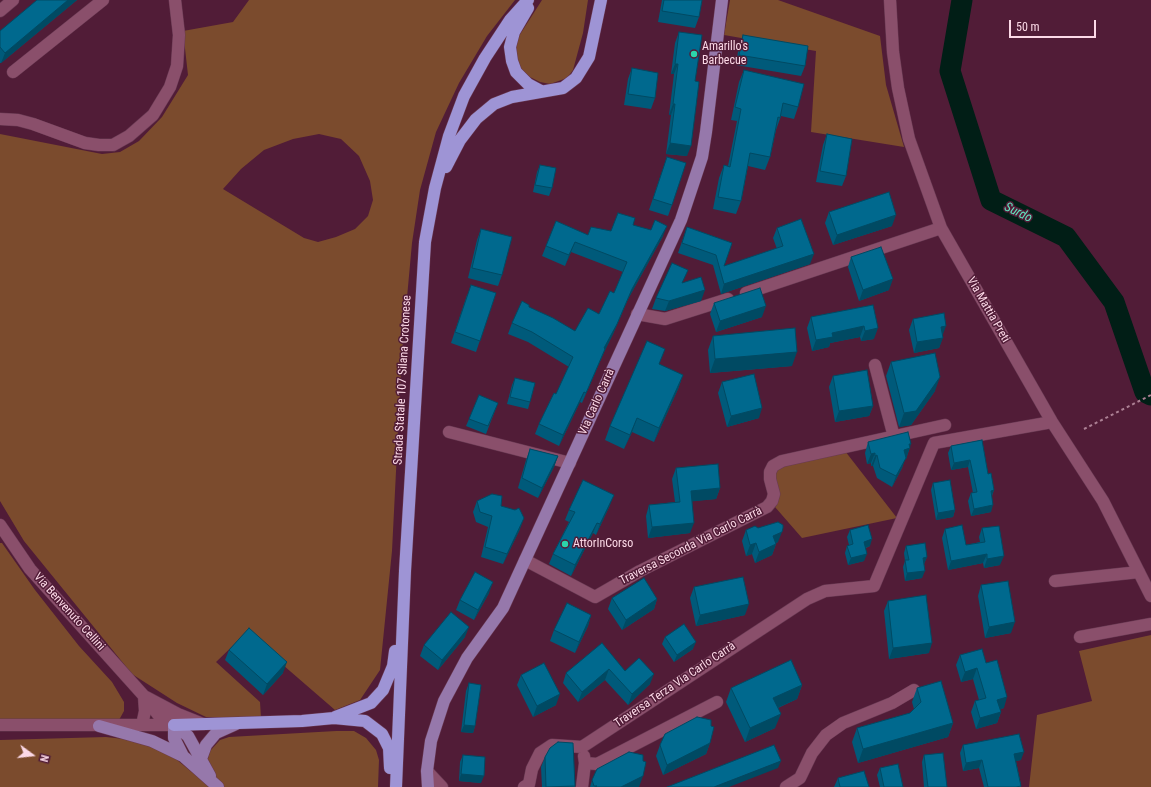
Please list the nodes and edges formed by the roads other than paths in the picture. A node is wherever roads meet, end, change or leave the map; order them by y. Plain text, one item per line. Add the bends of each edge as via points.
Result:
1 (13, 0) edge
2 (103, 0) edge
3 (175, 0) edge
4 (528, 0) edge
5 (532, 0) edge
6 (601, 0) edge
7 (722, 0) edge
8 (890, 0) edge
9 (0, 11) edge
10 (13, 72) dead end
11 (541, 91) junction
12 (0, 120) edge
13 (435, 188) junction
14 (941, 228) junction
15 (637, 314) junction
16 (875, 365) dead end
17 (1052, 422) junction
18 (945, 425) dead end
19 (449, 432) dead end
20 (894, 437) junction
21 (570, 463) junction
22 (1, 527) edge
23 (525, 560) junction
24 (405, 571) junction
25 (1139, 572) junction
26 (1055, 581) dead end
27 (1151, 596) edge
28 (1151, 624) edge
29 (1080, 637) dead end
30 (914, 690) dead end
31 (144, 696) junction
32 (717, 702) dead end
33 (334, 718) junction
34 (204, 724) junction
35 (236, 724) junction
36 (0, 725) edge
37 (142, 725) junction
38 (174, 725) junction
39 (99, 726) junction
40 (582, 747) junction
41 (183, 756) junction
42 (201, 759) junction
43 (585, 763) junction
44 (427, 771) junction
45 (216, 785) edge
46 (392, 787) edge
47 (396, 787) edge
48 (428, 787) edge
49 (442, 787) edge
50 (453, 787) edge
51 (524, 787) edge
52 (582, 787) edge
53 (786, 787) edge

1 - 9 street
2 - 10 street
3 - 12 street via 179,36 178,66 170,87 154,115 129,136 113,145 99,145 85,143 34,124 18,120
4 - 13 highway, Strada Statale 107 Silana Crotonese via 510,20 464,96 449,136
5 - 11 highway via 514,32 510,47 516,72 528,84
6 - 11 highway via 589,57 576,78 563,88
7 - 15 main road, Via Carlo Carrà via 702,157 681,220
8 - 14 street, Via Mattia Preti via 893,52 909,139
11 - 13 highway via 494,104 476,119 460,140
13 - 24 highway, Strada Statale 107 Silana Crotonese via 425,242
14 - 15 street via 686,314 664,319
14 - 17 street, Via Mattia Preti
15 - 21 main road, Via Carlo Carrà
16 - 20 street
17 - 25 street, Via Mattia Preti via 1103,501
17 - 40 street, Traversa Terza Via Carlo Carrà via 934,443 874,586 841,588 813,596 778,616
18 - 20 street, Traversa Seconda Via Carlo Carrà
19 - 21 street
20 - 23 street, Traversa Seconda Via Carlo Carrà via 782,461 773,466 770,472 774,494 767,507 640,571 595,597
21 - 23 main road, Via Carlo Carrà
22 - 31 street, Via Benvenuto Cellini via 30,569
23 - 44 main road, Via Carlo Carrà via 502,608 450,687 431,741
24 - 33 highway via 393,666 383,690 371,703
24 - 47 highway, Strada Statale 107 Silana Crotonese
25 - 26 street
25 - 27 street, Via Mattia Preti
28 - 29 street
30 - 53 street via 892,703 843,723 826,735 812,753 800,778
31 - 34 street, Via Benvenuto Cellini
31 - 37 street via 145,711
31 - 38 street, Via Benvenuto Cellini
32 - 43 street via 597,764
33 - 35 highway
33 - 46 highway via 365,721 382,734 389,748
34 - 35 highway
34 - 38 highway
35 - 42 main road via 216,733 206,745
36 - 39 street
37 - 38 street
37 - 39 street
38 - 41 main road via 174,738
38 - 42 main road via 188,736
39 - 41 main road via 152,741
40 - 43 street
40 - 51 street via 552,745 540,752 532,769 529,784
41 - 45 main road
42 - 45 main road
43 - 52 street
44 - 48 main road, Via Carlo Carrà
44 - 49 street
49 - 50 street

